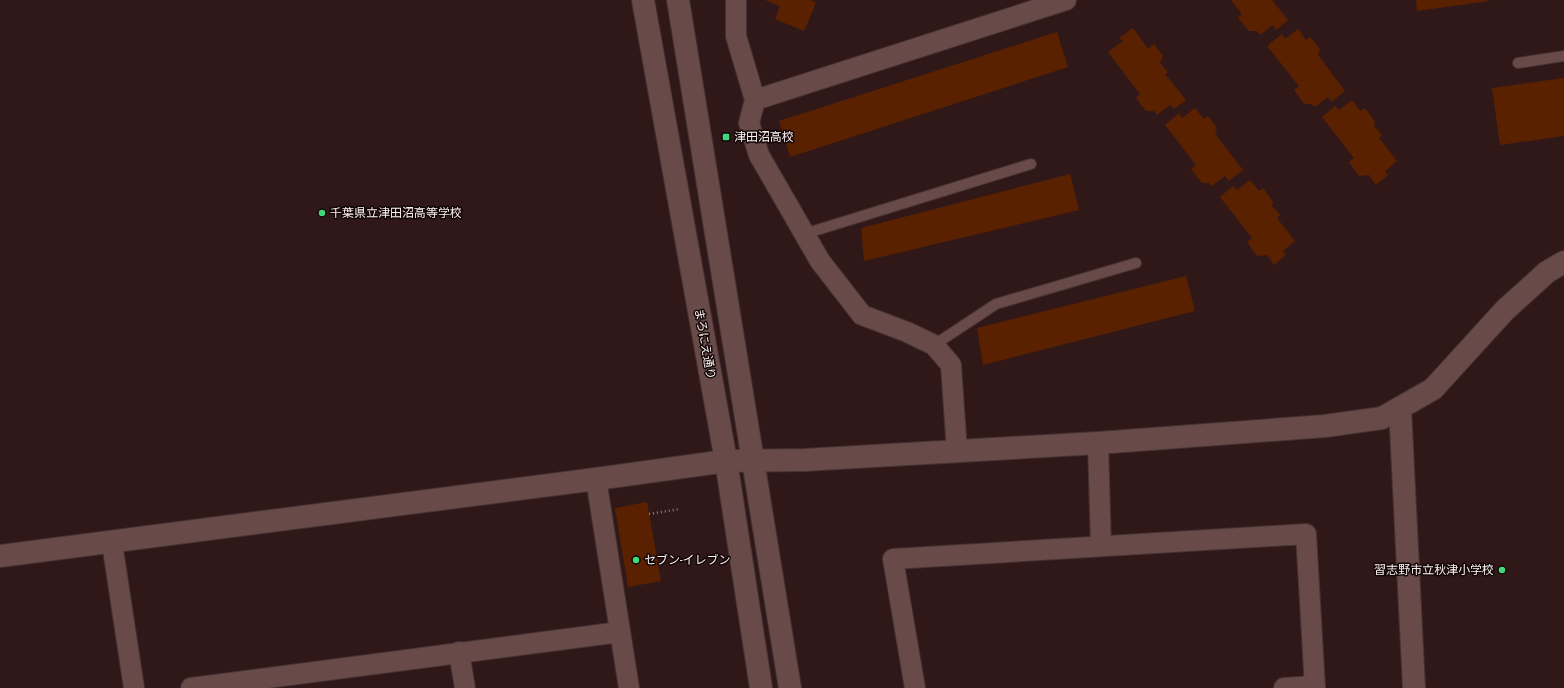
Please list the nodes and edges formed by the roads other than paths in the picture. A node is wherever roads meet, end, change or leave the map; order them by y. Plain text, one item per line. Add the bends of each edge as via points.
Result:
1 (643, 0) edge
2 (678, 0) edge
3 (736, 0) edge
4 (1066, 0) edge
5 (1564, 56) edge
6 (1518, 63) dead end
7 (755, 100) junction
8 (1031, 164) dead end
9 (804, 234) junction
10 (1564, 262) edge
11 (1136, 263) dead end
12 (934, 345) junction
13 (1400, 408) junction
14 (1098, 443) junction
15 (957, 452) junction
16 (726, 461) junction
17 (754, 462) junction
18 (596, 479) junction
19 (112, 542) junction
20 (1101, 546) junction
21 (0, 556) edge
22 (620, 632) junction
23 (459, 652) junction
24 (299, 680) edge
25 (1315, 687) edge
26 (134, 688) edge
27 (191, 688) edge
28 (465, 688) edge
29 (629, 688) edge
30 (761, 688) edge
31 (790, 688) edge
32 (915, 688) edge
33 (1284, 688) edge
34 (1414, 688) edge

1 - 16 street, まろにえ通り
2 - 17 street
3 - 7 street via 736,36
4 - 7 street
5 - 6 lane
7 - 9 street via 749,123 760,155
8 - 9 lane
9 - 12 street via 820,260 862,315
10 - 13 street via 1547,272 1505,310 1433,389
11 - 12 lane via 996,304
12 - 15 street via 951,365
13 - 14 street via 1382,418 1325,426
13 - 34 street
14 - 15 street
14 - 20 street
15 - 17 street
16 - 17 street
16 - 18 street
16 - 30 street, まろにえ通り
17 - 31 street
18 - 19 street
18 - 22 street
19 - 21 street
19 - 26 street
20 - 25 street via 1306,534
20 - 32 street via 893,560
22 - 23 street
22 - 29 street
23 - 24 street
23 - 28 street
24 - 27 street
25 - 33 street

